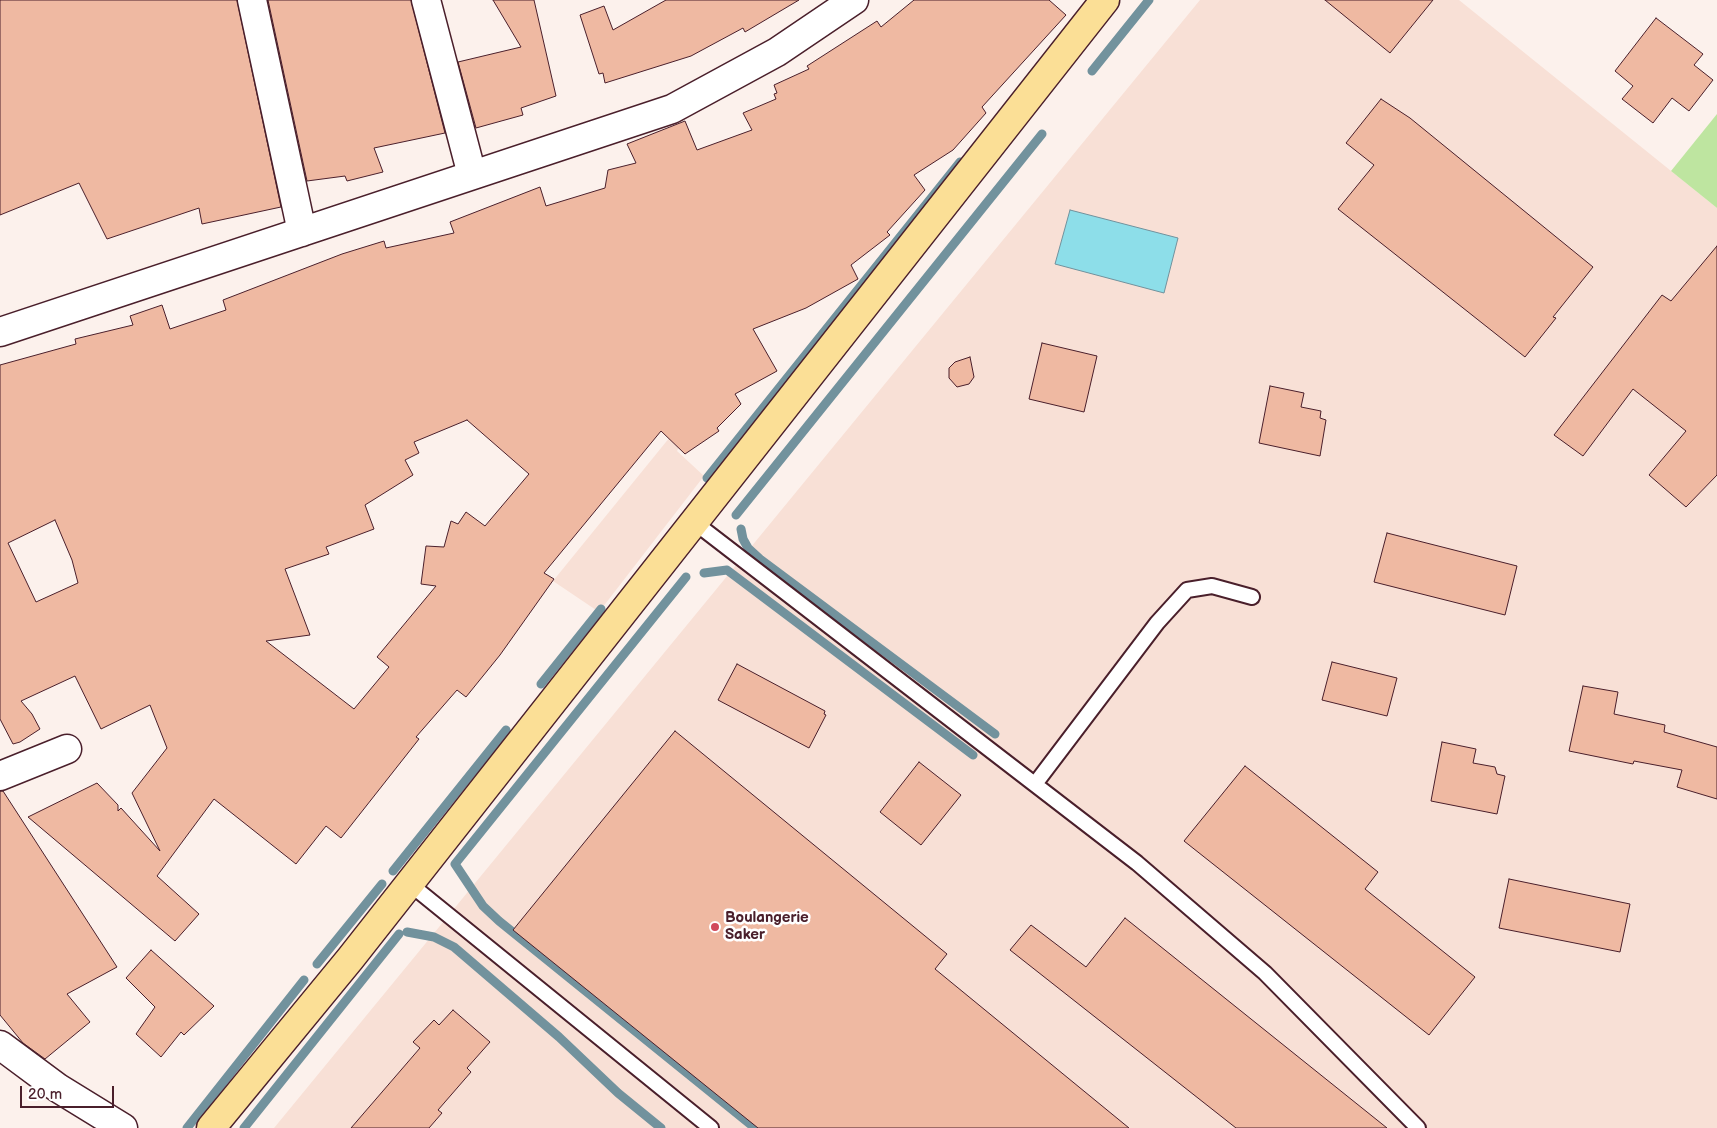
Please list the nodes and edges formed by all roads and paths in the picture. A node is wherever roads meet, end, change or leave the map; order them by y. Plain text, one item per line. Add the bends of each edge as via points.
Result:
1 (252, 0) edge
2 (426, 0) edge
3 (854, 0) edge
4 (1105, 0) edge
5 (472, 175) junction
6 (302, 232) junction
7 (0, 332) edge
8 (694, 522) junction
9 (1252, 598) dead end
10 (67, 749) dead end
11 (0, 776) edge
12 (1035, 784) junction
13 (410, 884) junction
14 (0, 1045) edge
15 (108, 1125) edge
16 (211, 1128) edge
17 (711, 1128) edge
18 (1418, 1128) edge

1 - 6 street
2 - 5 street
3 - 5 street via 777,52 672,109
4 - 8 main road
5 - 6 street
6 - 7 street
8 - 12 lane
8 - 13 main road
9 - 12 lane via 1212,586 1187,590 1157,623
10 - 11 street
12 - 18 lane via 1138,863 1265,973
13 - 16 main road
13 - 17 lane
14 - 15 street

